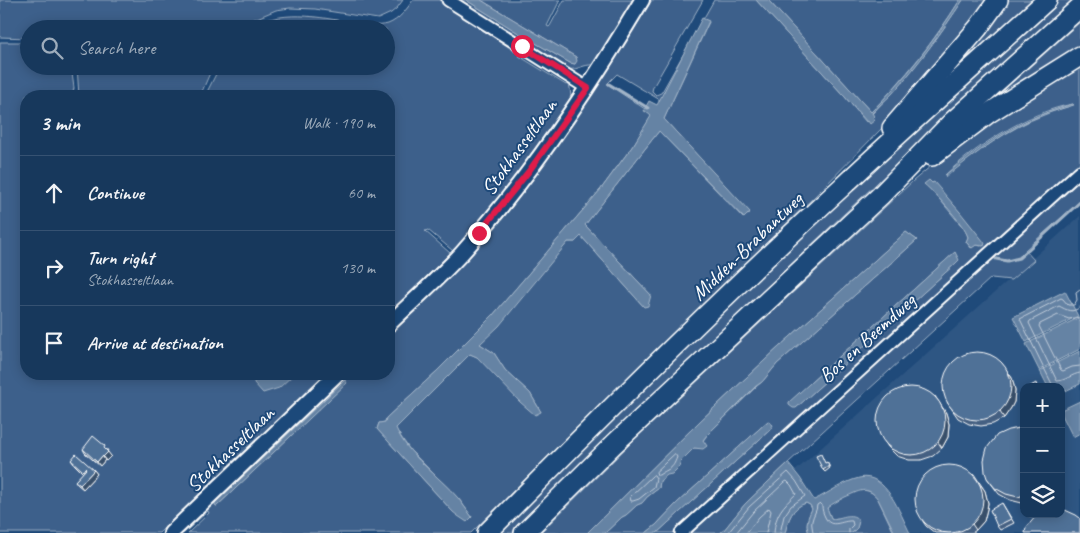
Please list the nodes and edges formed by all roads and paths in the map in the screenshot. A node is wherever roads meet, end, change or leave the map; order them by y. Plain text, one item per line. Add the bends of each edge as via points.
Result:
1 (448, 0) edge
2 (642, 0) edge
3 (998, 0) edge
4 (1047, 0) edge
5 (1080, 7) edge
6 (1080, 56) edge
7 (588, 88) junction
8 (1080, 171) edge
9 (857, 173) junction
10 (880, 196) junction
11 (395, 318) edge
12 (332, 380) edge
13 (171, 533) edge
14 (487, 533) edge
15 (524, 533) edge
16 (681, 533) edge

1 - 7 street
2 - 7 street, Stokhasseltlaan
3 - 9 highway
4 - 9 highway, Midden-Brabantweg
5 - 10 highway via 953,121
6 - 10 highway via 989,113
7 - 11 street, Stokhasseltlaan via 529,171 479,233
8 - 16 street, Bos en Beemdweg
9 - 14 highway, Midden-Brabantweg
10 - 15 highway via 614,444
12 - 13 street, Stokhasseltlaan

